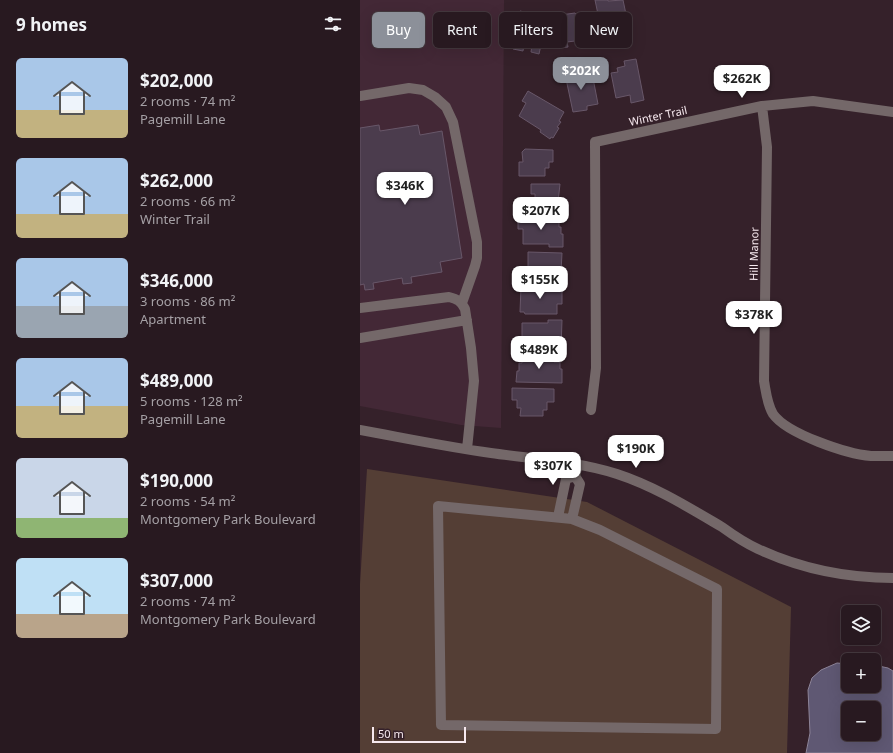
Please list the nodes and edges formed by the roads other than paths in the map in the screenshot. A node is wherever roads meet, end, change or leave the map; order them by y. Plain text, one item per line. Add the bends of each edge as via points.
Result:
1 (360, 96) edge
2 (762, 106) junction
3 (893, 112) edge
4 (462, 303) junction
5 (360, 308) edge
6 (466, 320) junction
7 (360, 338) edge
8 (591, 410) dead end
9 (360, 430) edge
10 (467, 449) junction
11 (893, 456) edge
12 (578, 464) junction
13 (575, 476) junction
14 (558, 517) junction
15 (572, 519) junction
16 (893, 578) edge

1 - 4 street via 409,88 423,90 435,97 451,117 477,242 476,266
2 - 3 street, Winter Trail via 813,101
2 - 8 street, Winter Trail via 595,142 596,368
2 - 11 street, Hill Manor via 767,147 764,381 768,402 774,414 799,433 850,452 871,456
4 - 5 street via 449,297
4 - 6 street
6 - 7 street
6 - 10 street via 474,381
9 - 10 street
10 - 12 street
12 - 13 street
12 - 16 street via 647,485 757,549 780,558 841,575
13 - 14 street via 566,479
13 - 15 street via 580,484
14 - 15 street
14 - 15 street via 438,506 441,725 716,729 717,589 600,530

